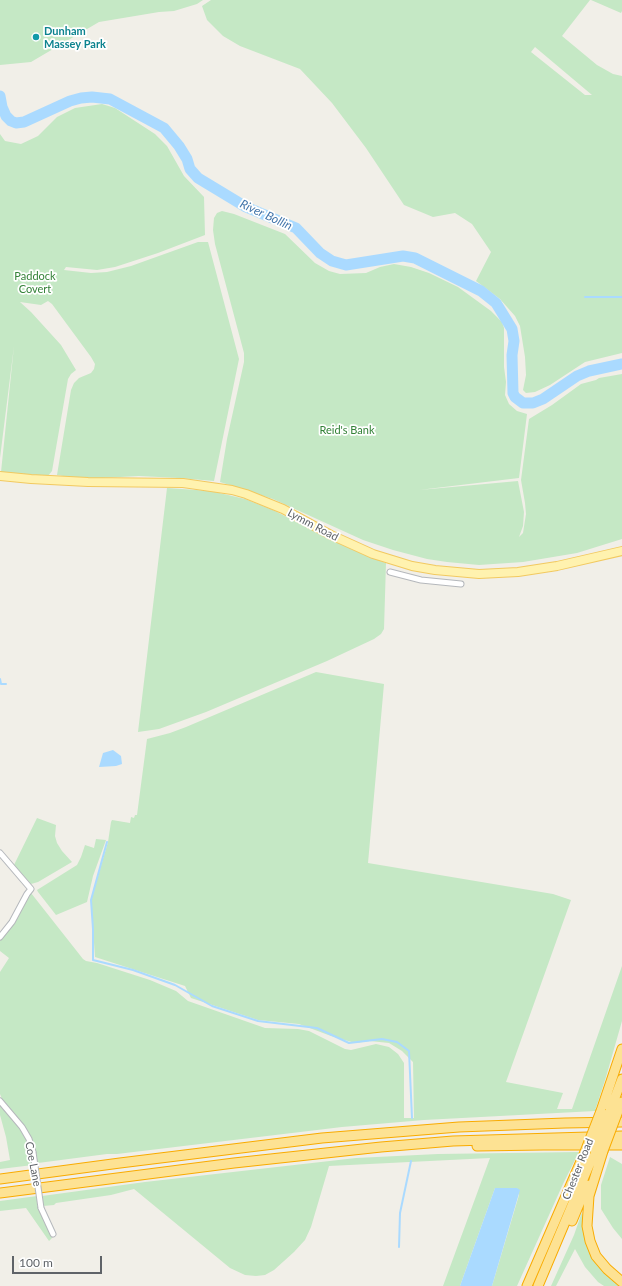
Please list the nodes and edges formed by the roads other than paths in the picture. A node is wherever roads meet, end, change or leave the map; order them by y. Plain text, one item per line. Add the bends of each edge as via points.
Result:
1 (0, 476) edge
2 (622, 551) edge
3 (390, 572) dead end
4 (462, 584) dead end
5 (0, 853) edge
6 (0, 937) edge
7 (622, 1049) edge
8 (622, 1079) edge
9 (0, 1101) edge
10 (622, 1102) edge
11 (610, 1111) junction
12 (622, 1122) edge
13 (622, 1136) edge
14 (622, 1146) edge
15 (381, 1147) junction
16 (599, 1151) junction
17 (600, 1160) junction
18 (0, 1179) edge
19 (0, 1193) edge
20 (53, 1234) dead end
21 (622, 1282) edge
22 (527, 1286) edge
23 (538, 1286) edge

1 - 2 main road, Lymm Road via 88,482 183,483 232,490 282,509 373,554 435,570 479,574 511,572 557,566
3 - 4 street via 420,580
5 - 6 street via 31,889
7 - 11 highway, Chester Road
8 - 11 highway, Chester Road
9 - 20 street, Coe Lane, bridge via 29,1139 41,1208
10 - 11 highway
11 - 16 highway, bridge
11 - 22 highway, Chester Road, bridge via 585,1152
12 - 18 highway via 459,1127 322,1138
13 - 15 highway via 453,1141
14 - 15 highway
15 - 19 highway
16 - 17 highway
16 - 23 highway, Chester Road
17 - 21 highway via 586,1218 588,1233 601,1263
17 - 23 highway via 554,1264

